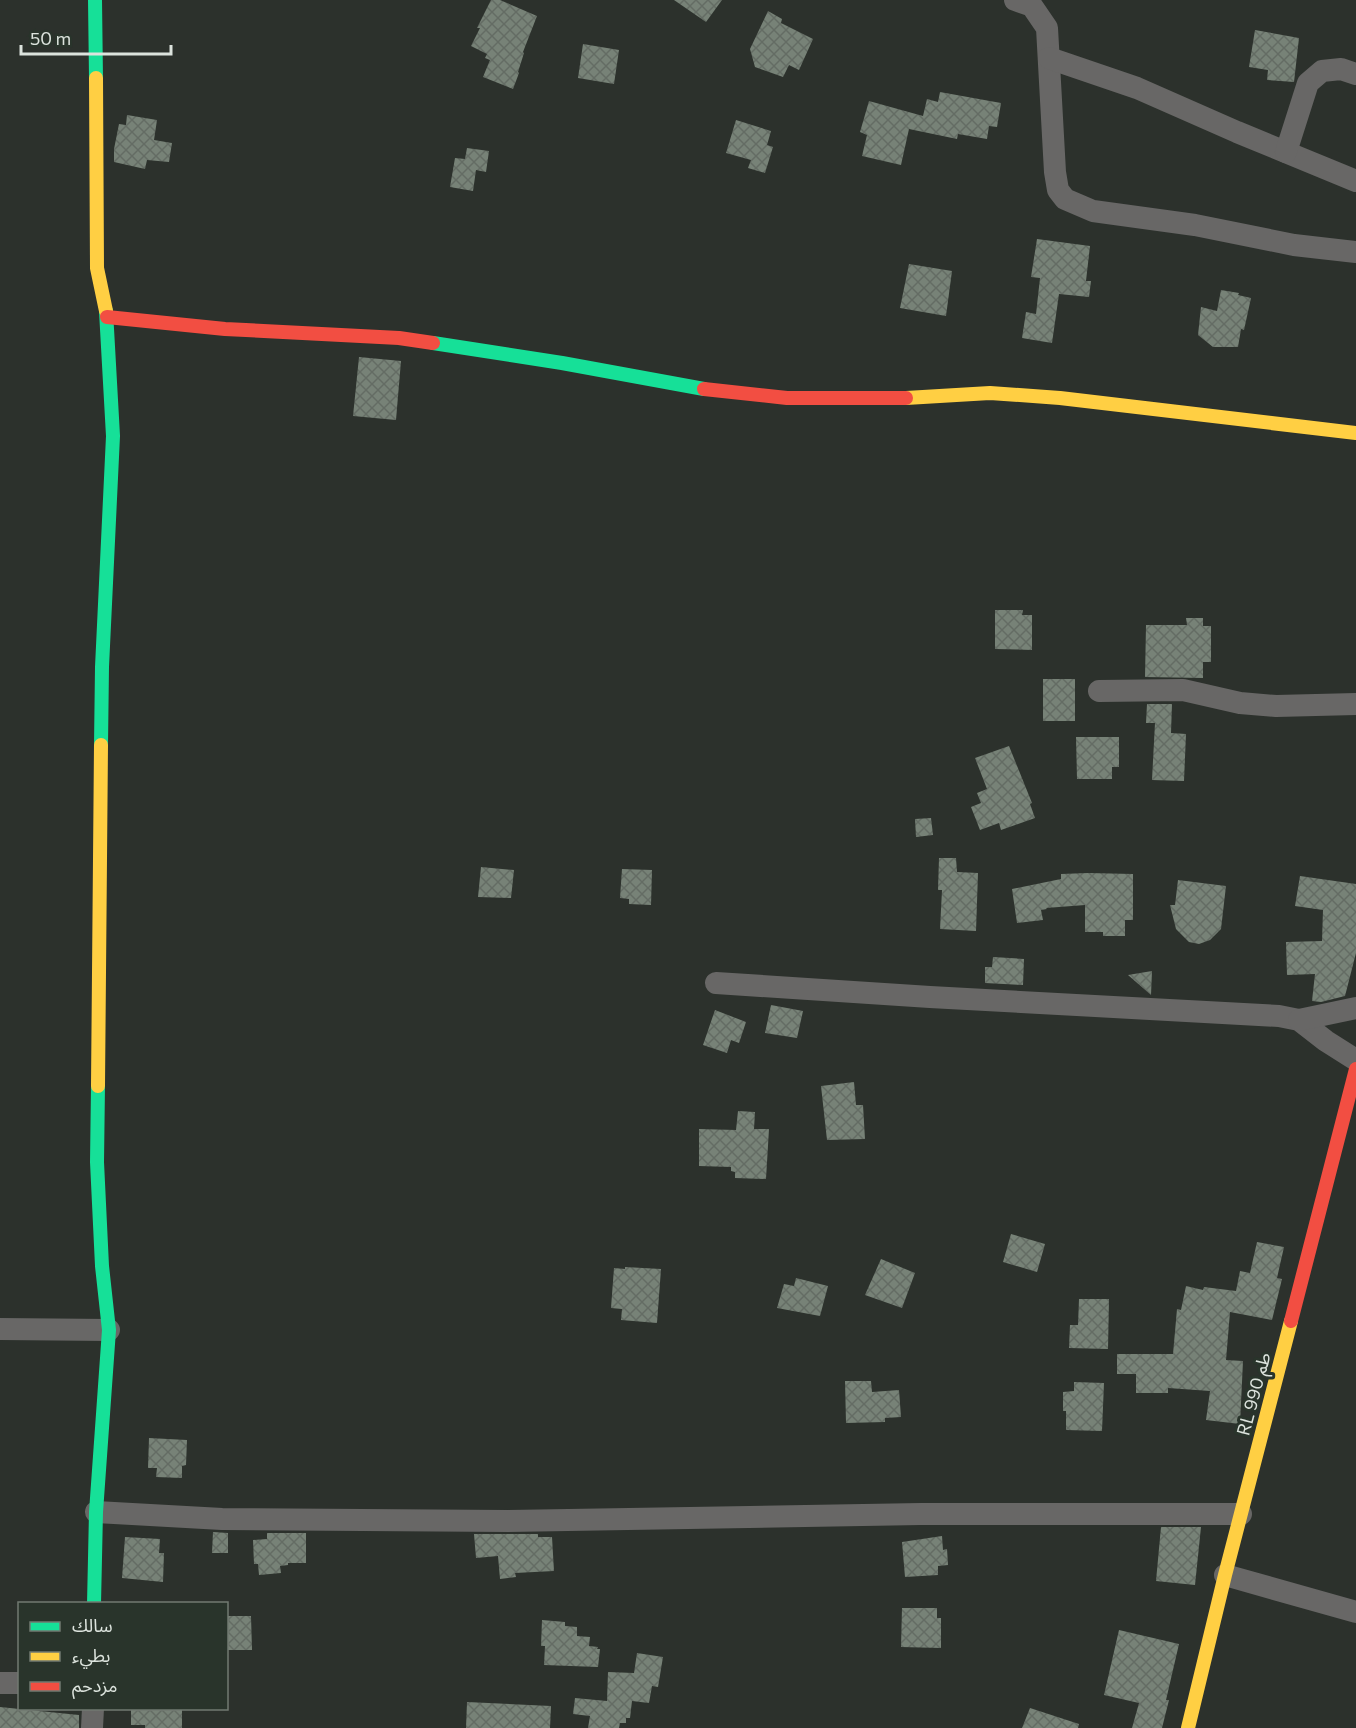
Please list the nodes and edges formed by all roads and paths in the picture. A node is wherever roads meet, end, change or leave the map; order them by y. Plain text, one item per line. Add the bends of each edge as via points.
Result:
1 (95, 0) edge
2 (1031, 2) edge
3 (1049, 58) junction
4 (1356, 74) edge
5 (1286, 152) junction
6 (1356, 181) edge
7 (1356, 252) edge
8 (107, 316) junction
9 (1356, 433) edge
10 (1099, 692) dead end
11 (1356, 704) edge
12 (716, 982) dead end
13 (1356, 1008) edge
14 (1299, 1020) junction
15 (1356, 1060) edge
16 (1356, 1069) edge
17 (1348, 1138) edge
18 (0, 1329) edge
19 (109, 1330) junction
20 (96, 1512) junction
21 (1241, 1514) junction
22 (1225, 1575) junction
23 (94, 1602) edge
24 (1356, 1612) edge
25 (0, 1683) edge
26 (18, 1683) edge
27 (93, 1710) edge
28 (92, 1728) edge
29 (1188, 1728) edge

1 - 8 street via 98,268
2 - 3 street via 1047,28
3 - 5 street via 1137,88
3 - 7 street via 1055,172 1058,190 1065,199 1093,211
4 - 5 street via 1341,69 1322,70 1308,83
5 - 6 street
8 - 9 street via 225,329 399,338 701,389 787,398 1025,395
8 - 19 street via 113,436 102,667 97,1162
10 - 11 street via 1183,690 1240,703 1276,706
12 - 14 street via 1213,1011
13 - 14 street
14 - 15 street
16 - 17 street, RL طم 990
17 - 21 street, RL طم 990
18 - 19 street
19 - 20 street
20 - 21 street via 222,1519 496,1521 921,1514
20 - 23 street
21 - 22 street, RL طم 990
22 - 24 street
22 - 29 street, RL طم 990
25 - 26 street
27 - 28 street

